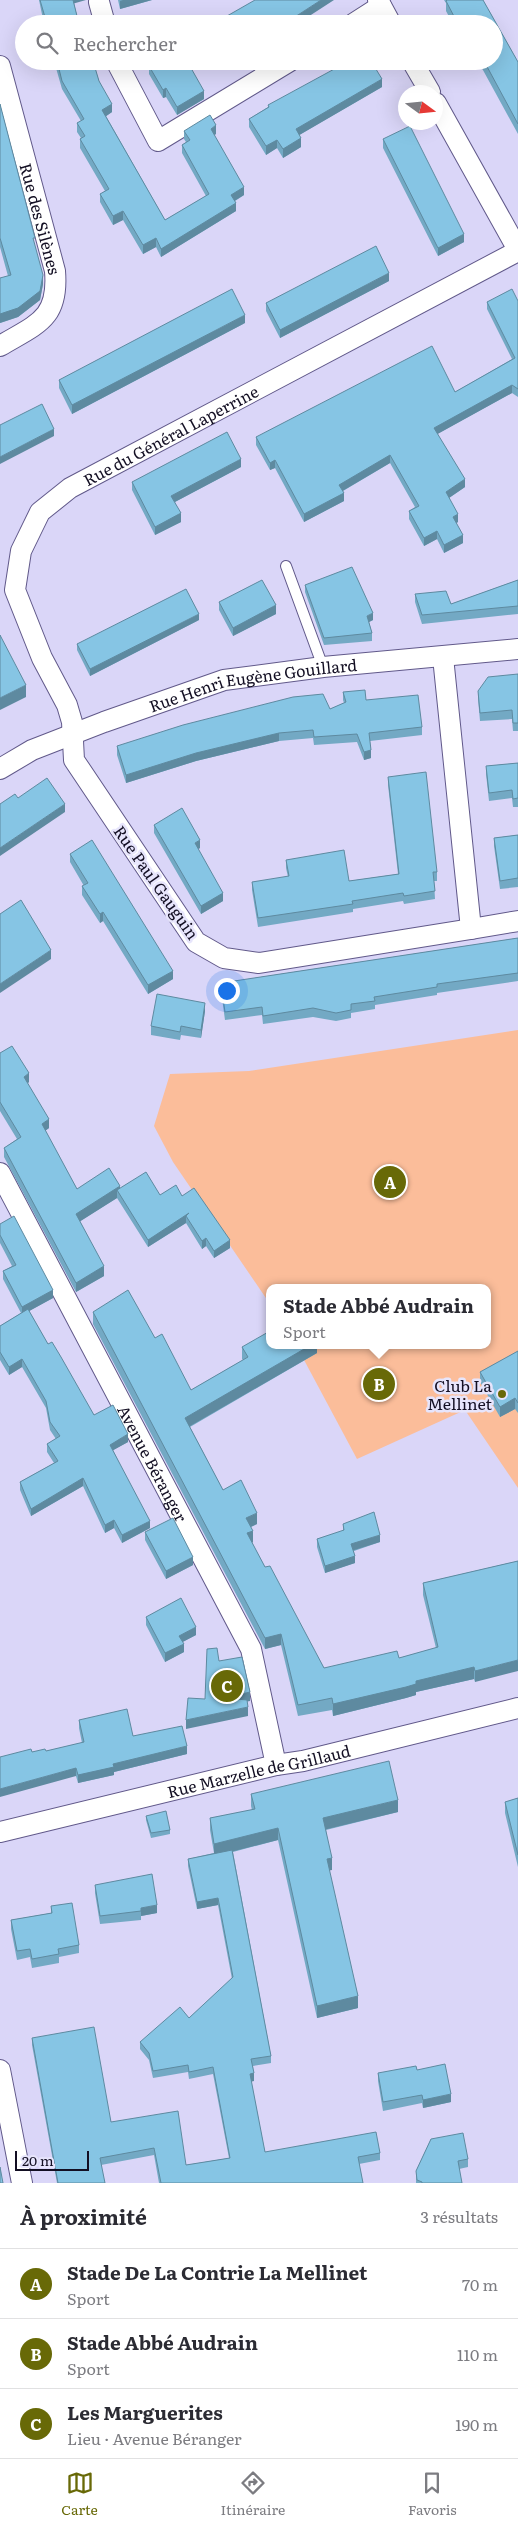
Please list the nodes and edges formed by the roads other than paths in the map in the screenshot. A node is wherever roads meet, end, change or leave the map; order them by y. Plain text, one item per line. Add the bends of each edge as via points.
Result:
1 (99, 2) dead end
2 (380, 3) edge
3 (103, 15) edge
4 (365, 15) edge
5 (386, 15) edge
6 (0, 66) edge
7 (121, 70) edge
8 (275, 70) edge
9 (417, 70) edge
10 (426, 85) edge
11 (443, 116) edge
12 (518, 251) edge
13 (0, 346) edge
14 (286, 566) dead end
15 (518, 650) edge
16 (443, 657) junction
17 (323, 667) junction
18 (72, 734) junction
19 (0, 769) edge
20 (518, 921) edge
21 (471, 928) junction
22 (0, 1173) edge
23 (518, 1708) edge
24 (276, 1765) junction
25 (0, 1832) edge
26 (0, 2070) edge
27 (6, 2137) edge
28 (22, 2183) edge

1 - 3 street
2 - 4 street
2 - 5 street
6 - 13 street, Rue des Silènes via 55,271 57,293 44,319
7 - 8 street via 158,140
9 - 10 street
11 - 12 street
12 - 18 street, Rue du Général Laperrine via 70,488 40,512 21,551 15,590 42,658 67,705
14 - 17 lane
15 - 16 street, Rue Henri Eugène Gouillard
16 - 17 street, Rue Henri Eugène Gouillard
16 - 21 street
17 - 18 street, Rue Henri Eugène Gouillard via 224,680
18 - 19 street, Rue Henri Eugène Gouillard via 32,750
18 - 21 street, Rue Paul Gauguin via 74,760 196,942 224,958 259,963
20 - 21 street, Rue Paul Gauguin
22 - 24 street, Avenue Béranger via 251,1648
23 - 24 street, Rue Marzelle de Grillaud
24 - 25 street, Rue Marzelle de Grillaud
26 - 27 street
27 - 28 street

